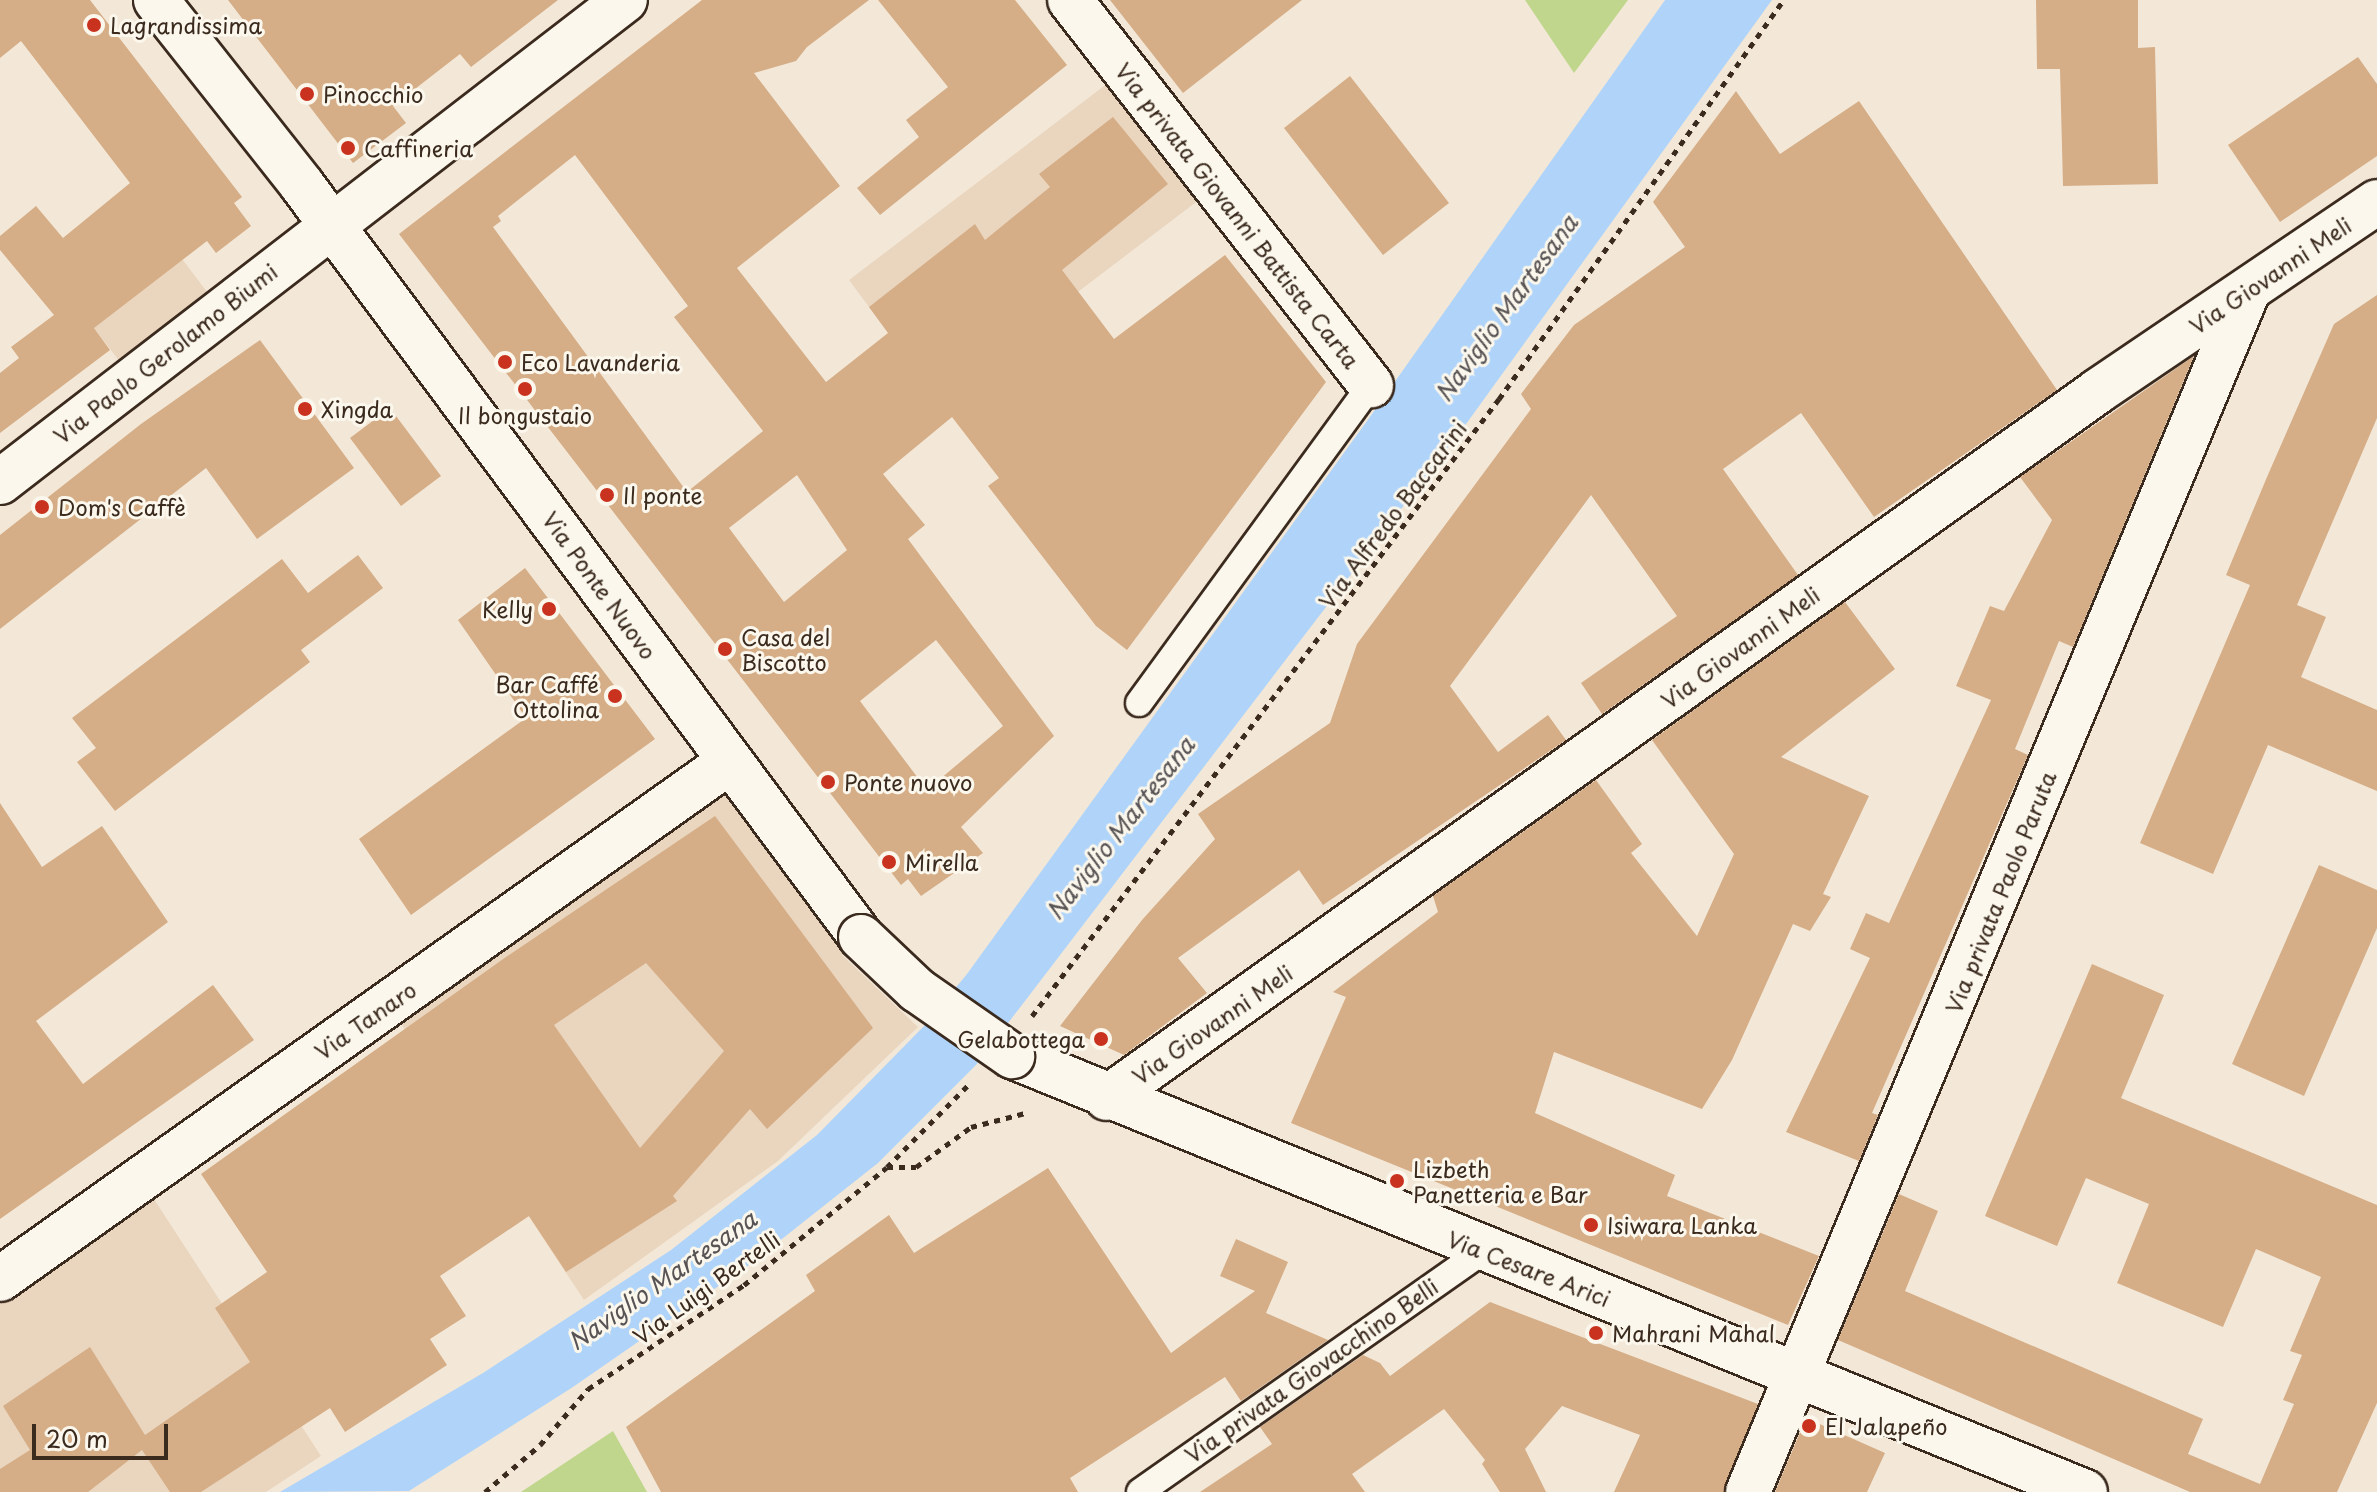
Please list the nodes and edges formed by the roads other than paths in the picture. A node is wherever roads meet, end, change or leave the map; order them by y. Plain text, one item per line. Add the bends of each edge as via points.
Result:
1 (156, 0) edge
2 (625, 0) edge
3 (1070, 0) edge
4 (2377, 202) edge
5 (331, 224) junction
6 (2248, 291) junction
7 (1371, 385) joint
8 (0, 482) edge
9 (1139, 703) dead end
10 (729, 762) junction
11 (1107, 1098) junction
12 (1484, 1250) junction
13 (0, 1279) edge
14 (1799, 1374) junction
15 (1140, 1492) edge
16 (1748, 1492) edge
17 (2085, 1492) edge

1 - 5 street, Via Ponte Nuovo
2 - 5 street, Via Paolo Gerolamo Biumi
3 - 7 street, Via privata Giovanni Battista Carta
4 - 6 street, Via Giovanni Meli
5 - 8 street, Via Paolo Gerolamo Biumi
5 - 10 street, Via Ponte Nuovo
6 - 11 street, Via Giovanni Meli via 2098,391
6 - 14 street, Via privata Paolo Paruta
7 - 9 lane, Via privata Giovanni Battista Carta
10 - 11 street, Via Ponte Nuovo, bridge via 861,937 917,990 981,1037
10 - 13 street, Via Tanaro
11 - 12 street, Via Cesare Arici
12 - 14 street, Via Cesare Arici
12 - 15 lane, Via privata Giovacchino Belli
14 - 16 street, Via privata Paolo Paruta
14 - 17 street, Via Cesare Arici

